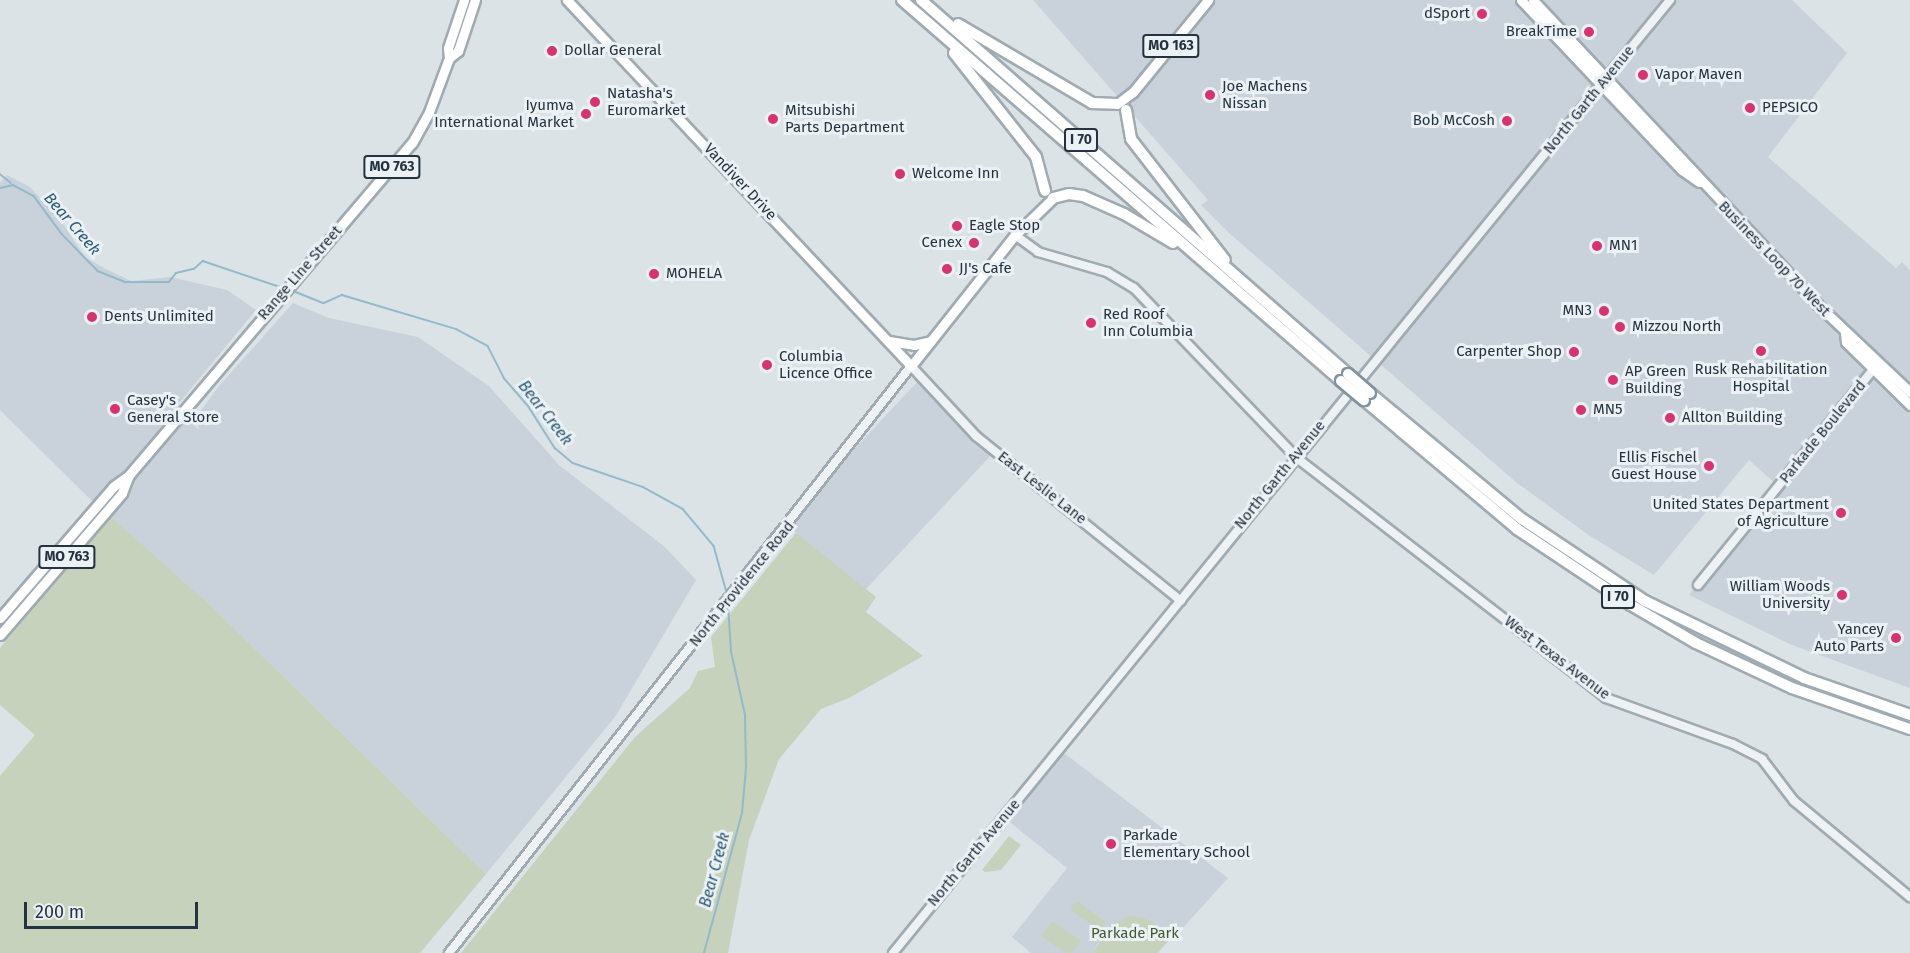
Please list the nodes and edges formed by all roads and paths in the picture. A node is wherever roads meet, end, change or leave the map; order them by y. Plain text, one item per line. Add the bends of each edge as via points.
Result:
1 (464, 0) edge
2 (476, 0) edge
3 (567, 0) edge
4 (902, 0) edge
5 (922, 0) edge
6 (1208, 0) edge
7 (1521, 0) edge
8 (1533, 0) edge
9 (1671, 0) edge
10 (930, 25) junction
11 (449, 58) junction
12 (1605, 82) junction
13 (1121, 107) junction
14 (1049, 195) junction
15 (1015, 235) junction
16 (1217, 274) junction
17 (1240, 279) junction
18 (889, 341) junction
19 (931, 341) junction
20 (911, 366) junction
21 (1876, 366) junction
22 (1345, 378) junction
23 (1910, 392) edge
24 (1367, 397) junction
25 (1910, 405) edge
26 (1297, 458) junction
27 (129, 475) junction
28 (1698, 585) dead end
29 (1181, 601) junction
30 (7, 610) junction
31 (0, 618) edge
32 (0, 625) edge
33 (0, 635) edge
34 (1908, 714) edge
35 (1910, 729) edge
36 (1910, 897) edge
37 (449, 953) edge
38 (893, 953) edge

1 - 11 main road, Range Line Street / MO 763 via 448,48
2 - 11 main road, Range Line Street / MO 763 via 458,51
3 - 18 main road, Vandiver Drive
4 - 10 highway, I 70
5 - 13 highway via 976,37 1092,103
5 - 17 highway, I 70
6 - 13 main road, MO 163
7 - 12 main road
8 - 12 main road
9 - 12 street, North Garth Avenue
10 - 14 highway via 1036,157
10 - 16 highway, I 70
11 - 27 main road, Range Line Street / MO 763 via 429,112 412,142
12 - 21 main road, Business Loop 70 West via 1691,166 1703,185 1845,333 1852,334
12 - 26 street, North Garth Avenue
13 - 17 highway via 1131,138
14 - 15 main road, North Providence Road
14 - 16 highway via 1083,196 1124,214
15 - 19 main road, North Providence Road
15 - 26 street, West Texas Avenue via 1038,252 1107,272 1134,288
16 - 22 highway, I 70
17 - 22 highway, I 70
18 - 19 main road via 914,345
18 - 20 main road, Vandiver Drive
19 - 20 main road, North Providence Road
20 - 29 street, East Leslie Lane via 976,436
20 - 37 street, North Providence Road
21 - 23 main road, Business Loop 70 West
21 - 25 main road, Business Loop 70 West
21 - 28 street, Parkade Boulevard
22 - 24 highway, I 70, bridge
24 - 34 highway, I 70 via 1522,519 1645,601 1804,678
24 - 35 highway, I 70 via 1517,529 1631,605 1696,642 1792,688
26 - 29 street, North Garth Avenue
26 - 36 street, West Texas Avenue via 1606,698 1733,744 1762,759 1794,801
27 - 30 main road, Range Line Street / MO 763 via 114,486
27 - 33 main road, Range Line Street / MO 763 via 122,493
29 - 38 street, North Garth Avenue
30 - 31 main road, Range Line Street / MO 763
30 - 32 main road

